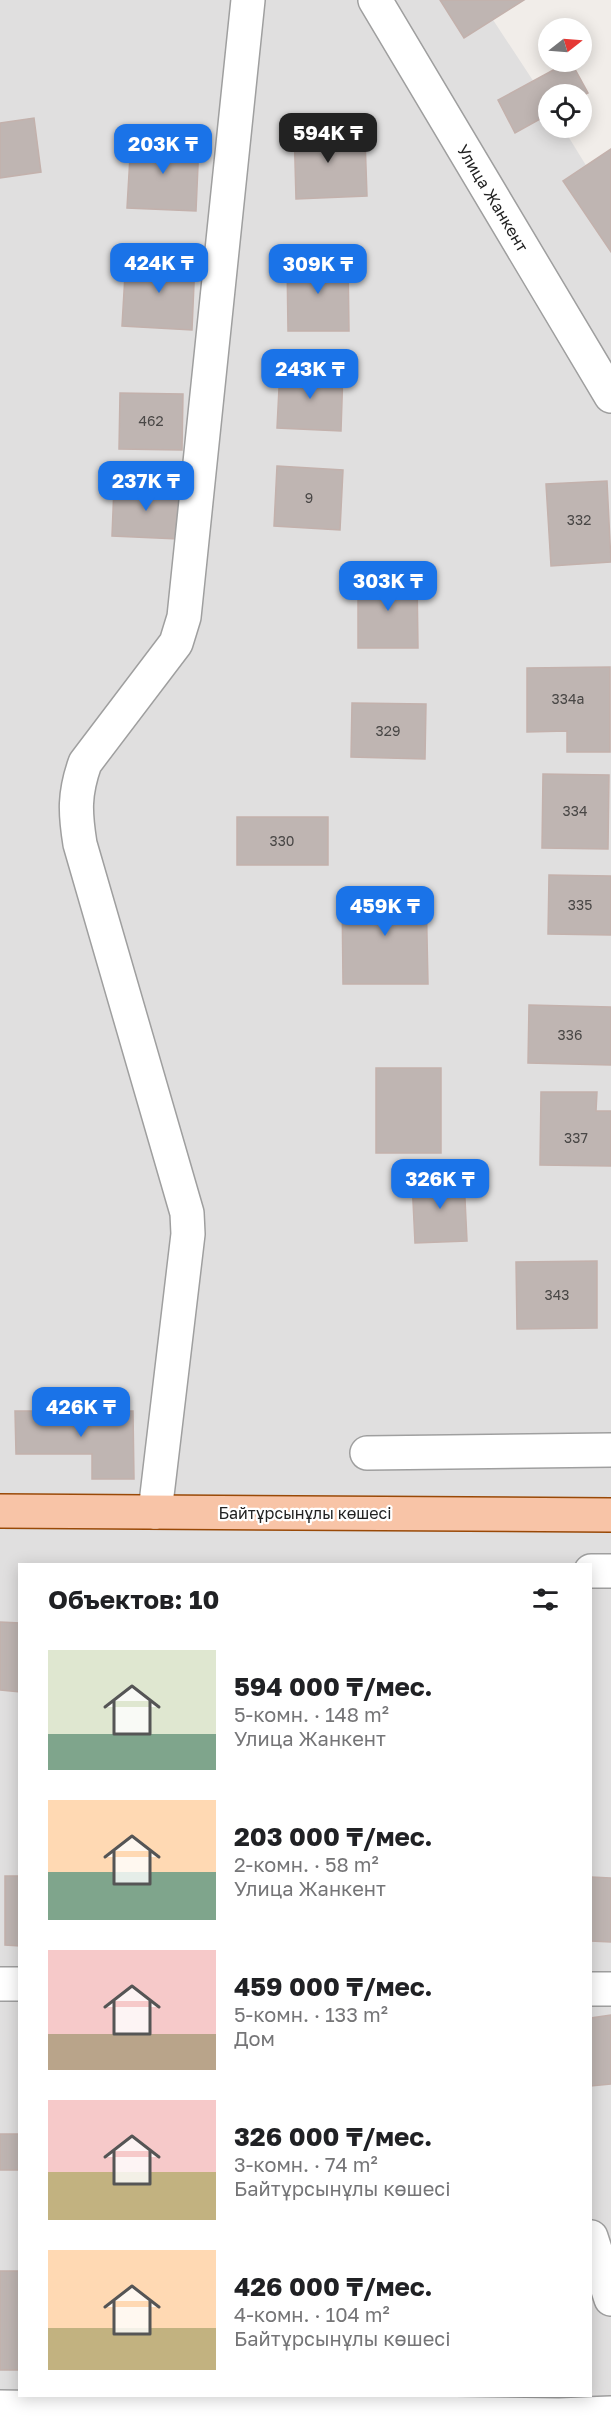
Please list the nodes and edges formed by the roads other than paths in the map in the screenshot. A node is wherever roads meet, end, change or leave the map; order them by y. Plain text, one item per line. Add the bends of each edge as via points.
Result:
1 (248, 0) edge
2 (375, 0) edge
3 (611, 396) edge
4 (611, 1450) edge
5 (367, 1453) dead end
6 (0, 1511) edge
7 (155, 1512) junction
8 (611, 1515) edge
9 (592, 1571) edge
10 (611, 1571) edge
11 (0, 1984) edge
12 (18, 1984) edge
13 (592, 1989) edge
14 (611, 1989) edge
15 (592, 2240) edge
16 (611, 2299) edge
17 (0, 2407) edge
18 (611, 2413) edge
19 (559, 2415) edge

1 - 7 street via 184,617 176,643 85,763 76,795 80,844 187,1213 188,1234
2 - 3 street, Улица Жанкент
4 - 5 street
6 - 7 main road, Байтұрсынұлы көшесі
7 - 8 main road, Байтұрсынұлы көшесі
9 - 10 street
11 - 12 street
13 - 14 street
15 - 16 street
17 - 19 street
18 - 19 street

